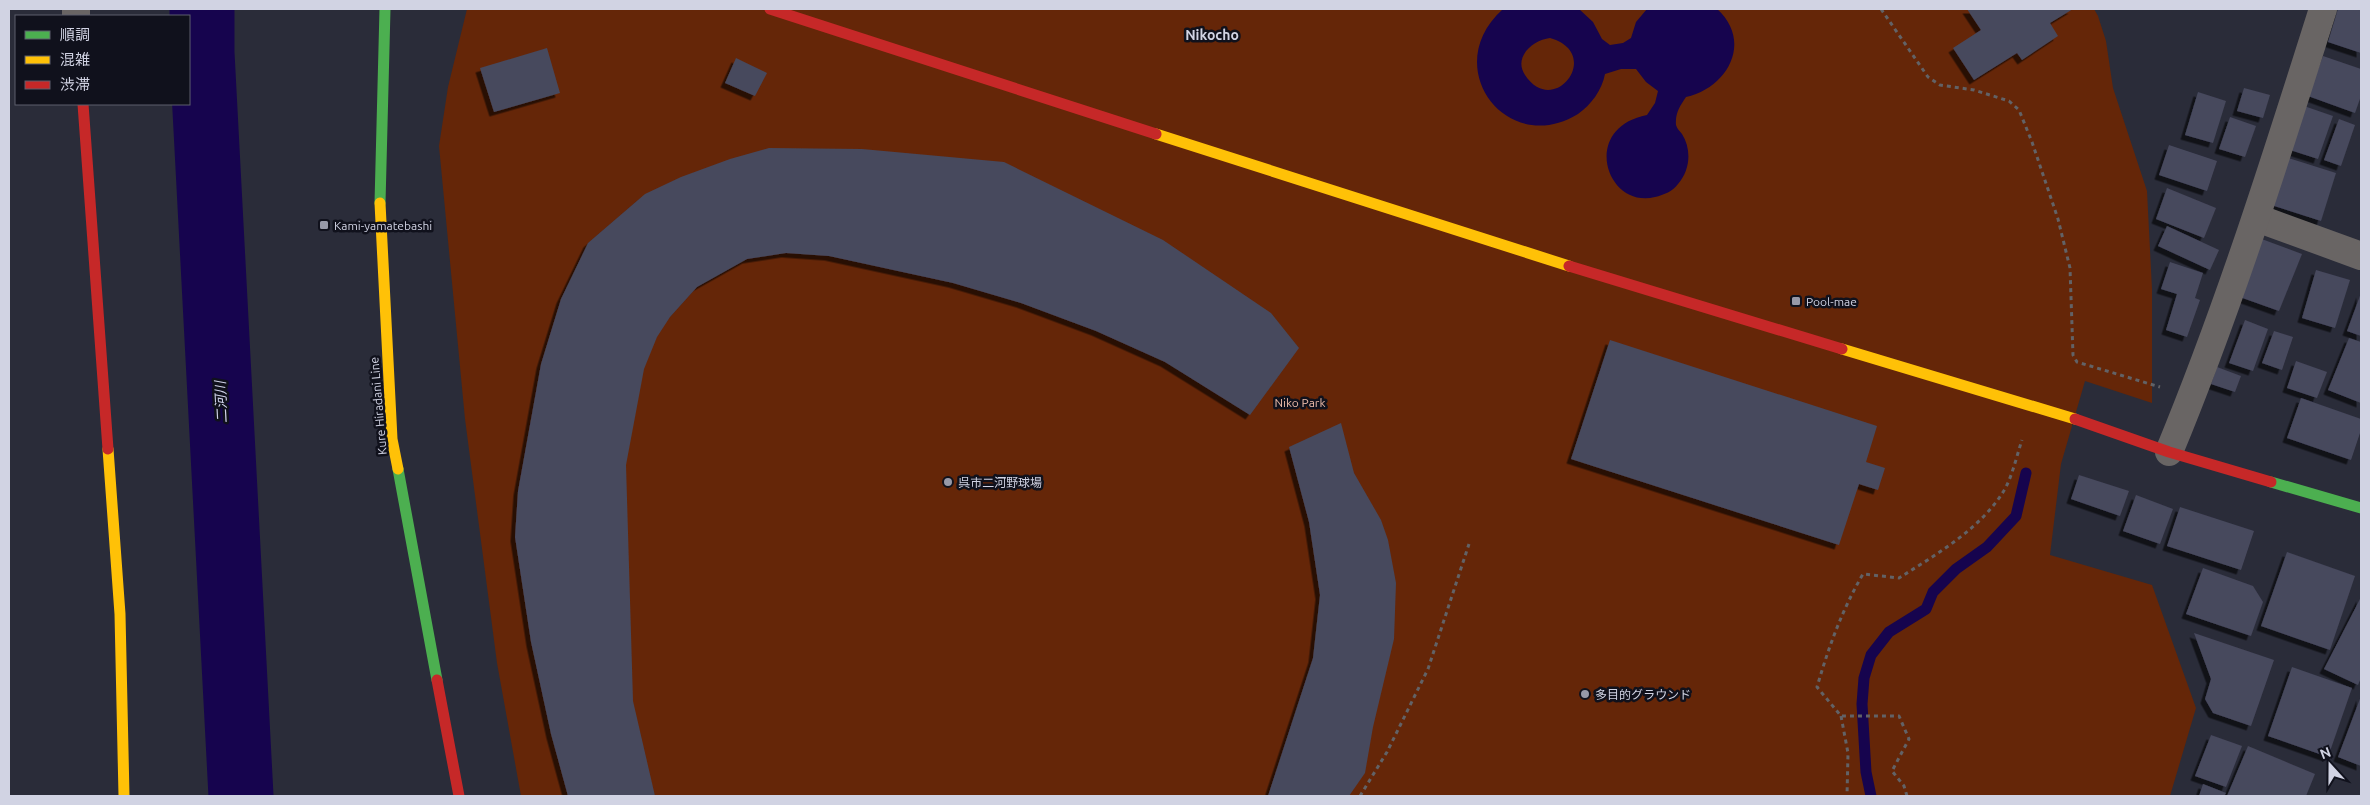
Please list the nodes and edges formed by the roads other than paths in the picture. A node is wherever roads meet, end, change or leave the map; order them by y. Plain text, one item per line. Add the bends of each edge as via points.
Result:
1 (385, 9) edge
2 (770, 9) edge
3 (2324, 9) edge
4 (83, 105) edge
5 (2257, 218) junction
6 (2361, 256) edge
7 (2169, 452) junction
8 (2361, 508) edge
9 (124, 796) edge
10 (460, 796) edge

1 - 10 street, Kure Hiradani Line via 380,197 392,440
2 - 7 street via 1535,256 2072,418
3 - 5 street
4 - 9 street via 120,614
5 - 6 street
5 - 7 street
7 - 8 street

